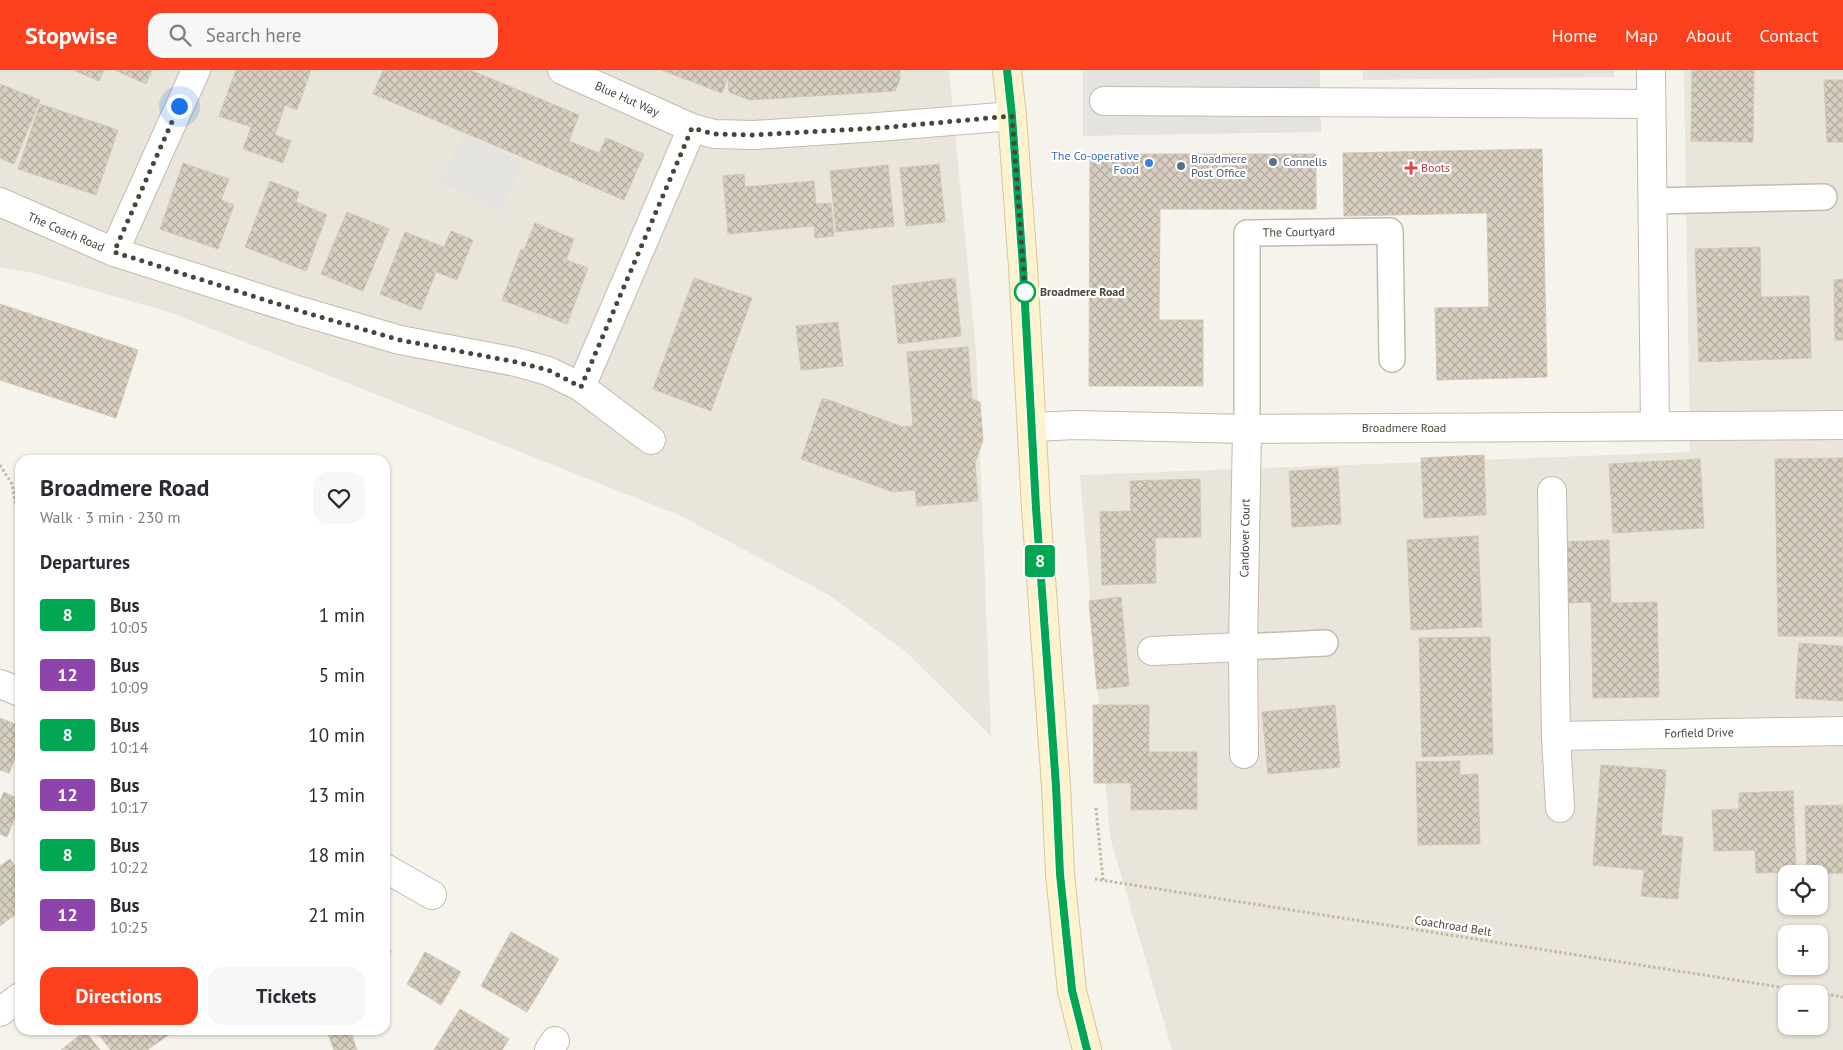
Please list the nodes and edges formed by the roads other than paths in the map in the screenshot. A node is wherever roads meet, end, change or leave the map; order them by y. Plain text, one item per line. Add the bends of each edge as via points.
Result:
1 (196, 70) edge
2 (562, 70) edge
3 (1007, 70) edge
4 (1651, 70) edge
5 (1104, 101) dead end
6 (1651, 104) junction
7 (1012, 116) junction
8 (692, 128) junction
9 (1824, 197) dead end
10 (1652, 200) junction
11 (0, 202) edge
12 (114, 252) junction
13 (1392, 358) dead end
14 (581, 387) junction
15 (1843, 425) edge
16 (1655, 426) junction
17 (1033, 427) junction
18 (1247, 429) junction
19 (651, 440) dead end
20 (1552, 491) dead end
21 (1325, 643) dead end
22 (1243, 647) junction
23 (1152, 651) dead end
24 (0, 684) edge
25 (15, 690) edge
26 (1843, 731) edge
27 (1556, 736) junction
28 (1244, 754) dead end
29 (1560, 808) dead end
30 (390, 871) edge
31 (432, 895) dead end
32 (15, 1001) edge
33 (0, 1012) edge
34 (1087, 1050) edge

1 - 12 street, The Coach Road
2 - 8 street, Blue Hut Way
3 - 7 street
4 - 6 street
5 - 6 street
6 - 10 street
7 - 8 street, Blue Hut Way via 878,128 732,135
7 - 17 street
8 - 14 street
9 - 10 lane
10 - 16 street
11 - 12 street, The Coach Road
12 - 14 street via 400,340 548,370
13 - 18 lane, The Courtyard via 1390,231 1247,233
14 - 19 street
15 - 16 street, Broadmere Road
16 - 18 street, Broadmere Road
17 - 18 street, Broadmere Road
17 - 34 street via 1060,874 1072,990
18 - 22 street, Candover Court
20 - 27 street
21 - 22 lane
22 - 23 street
22 - 28 street, Candover Court
24 - 25 street
26 - 27 street, Forfield Drive
27 - 29 street
30 - 31 street
32 - 33 street

